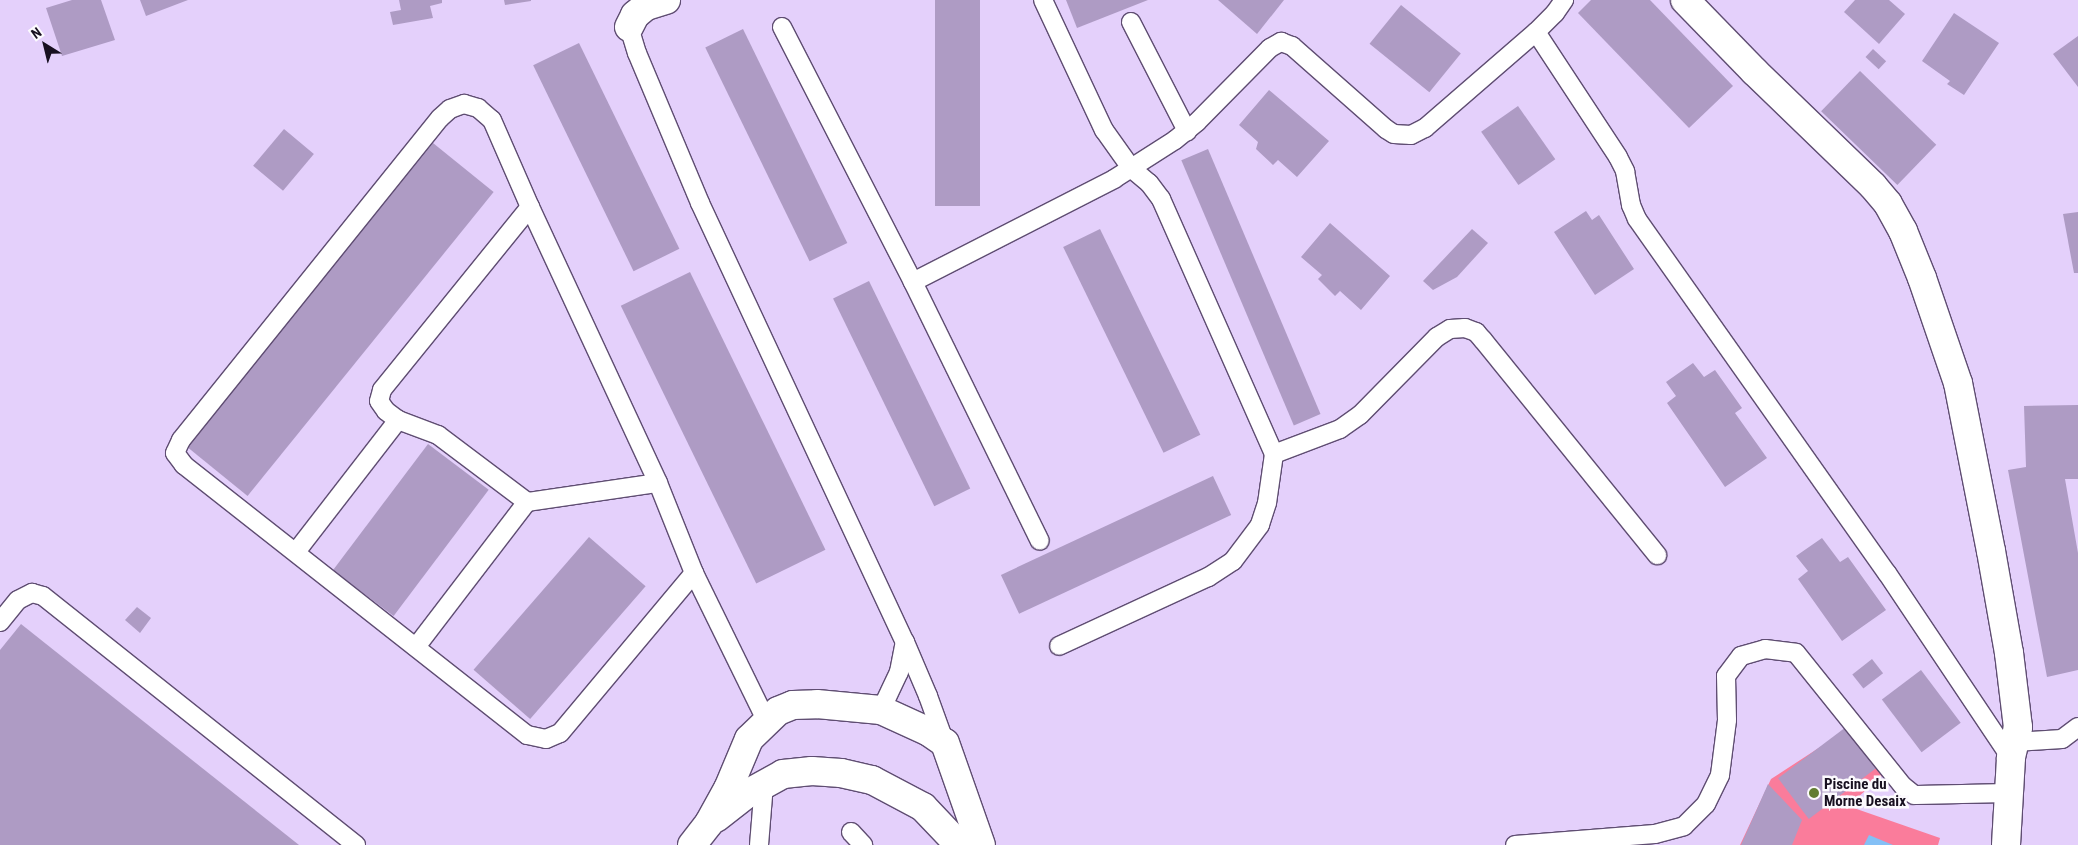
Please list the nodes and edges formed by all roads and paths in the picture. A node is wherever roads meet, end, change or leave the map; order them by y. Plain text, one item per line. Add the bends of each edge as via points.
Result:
1 (666, 0) edge
2 (1043, 0) edge
3 (1564, 0) edge
4 (1685, 0) edge
5 (1131, 22) dead end
6 (629, 27) joint
7 (782, 27) dead end
8 (1536, 32) junction
9 (1187, 131) junction
10 (1131, 168) junction
11 (530, 207) junction
12 (913, 282) junction
13 (398, 420) junction
14 (1274, 454) junction
15 (658, 483) junction
16 (528, 502) junction
17 (1040, 541) dead end
18 (296, 552) junction
19 (1657, 554) dead end
20 (694, 573) junction
21 (0, 622) edge
22 (905, 642) junction
23 (1058, 646) dead end
24 (416, 647) junction
25 (881, 710) junction
26 (2078, 727) edge
27 (758, 730) junction
28 (2070, 737) edge
29 (2013, 750) junction
30 (949, 755) junction
31 (774, 779) junction
32 (2010, 793) junction
33 (923, 807) junction
34 (709, 823) junction
35 (851, 832) dead end
36 (356, 845) edge
37 (692, 845) edge
38 (759, 845) edge
39 (863, 845) edge
40 (959, 845) edge
41 (981, 845) edge
42 (1515, 845) edge
43 (2006, 845) edge

1 - 6 street via 646,6 634,15
2 - 10 lane via 1104,130
3 - 8 lane via 1556,13
4 - 29 street via 1754,72 1873,186 1888,204 1902,231 1922,278 1958,383 2009,653 2018,727
5 - 9 lane
6 - 22 lane via 637,54 700,203
7 - 12 lane
8 - 9 lane via 1424,128 1410,135 1394,134 1386,129 1292,46 1281,42 1270,48
8 - 29 lane via 1618,157 1625,171 1637,219
9 - 10 lane
10 - 12 lane
10 - 14 lane via 1149,183 1161,199
11 - 13 lane via 382,390 379,401
11 - 15 lane
11 - 18 lane via 492,120 478,108 464,104 450,109 181,440 175,454 184,465
12 - 17 lane
13 - 16 lane via 438,435
13 - 18 lane
14 - 19 lane via 1340,429 1360,415 1437,337 1450,329 1465,328 1476,332 1483,340
14 - 23 lane via 1267,503 1260,525 1233,561 1208,577
15 - 16 lane
15 - 20 lane
16 - 24 lane
18 - 24 lane
20 - 24 lane via 560,733 546,739 527,735
20 - 27 lane
21 - 36 lane via 18,600 32,593 43,596
22 - 25 lane via 899,672
22 - 30 lane
25 - 27 street via 793,705 778,711
25 - 30 street via 929,732
26 - 28 lane
27 - 31 street via 747,751 755,769
27 - 34 street
28 - 29 lane
29 - 32 street
30 - 33 street via 948,800
30 - 41 street
31 - 33 street via 826,771 872,780
31 - 34 street via 745,795
31 - 38 lane
32 - 42 lane via 1914,796 1796,653 1765,650 1741,656 1726,676 1727,720 1720,775 1706,804 1684,826 1654,834
32 - 43 street
33 - 40 street
34 - 37 street
35 - 39 lane

